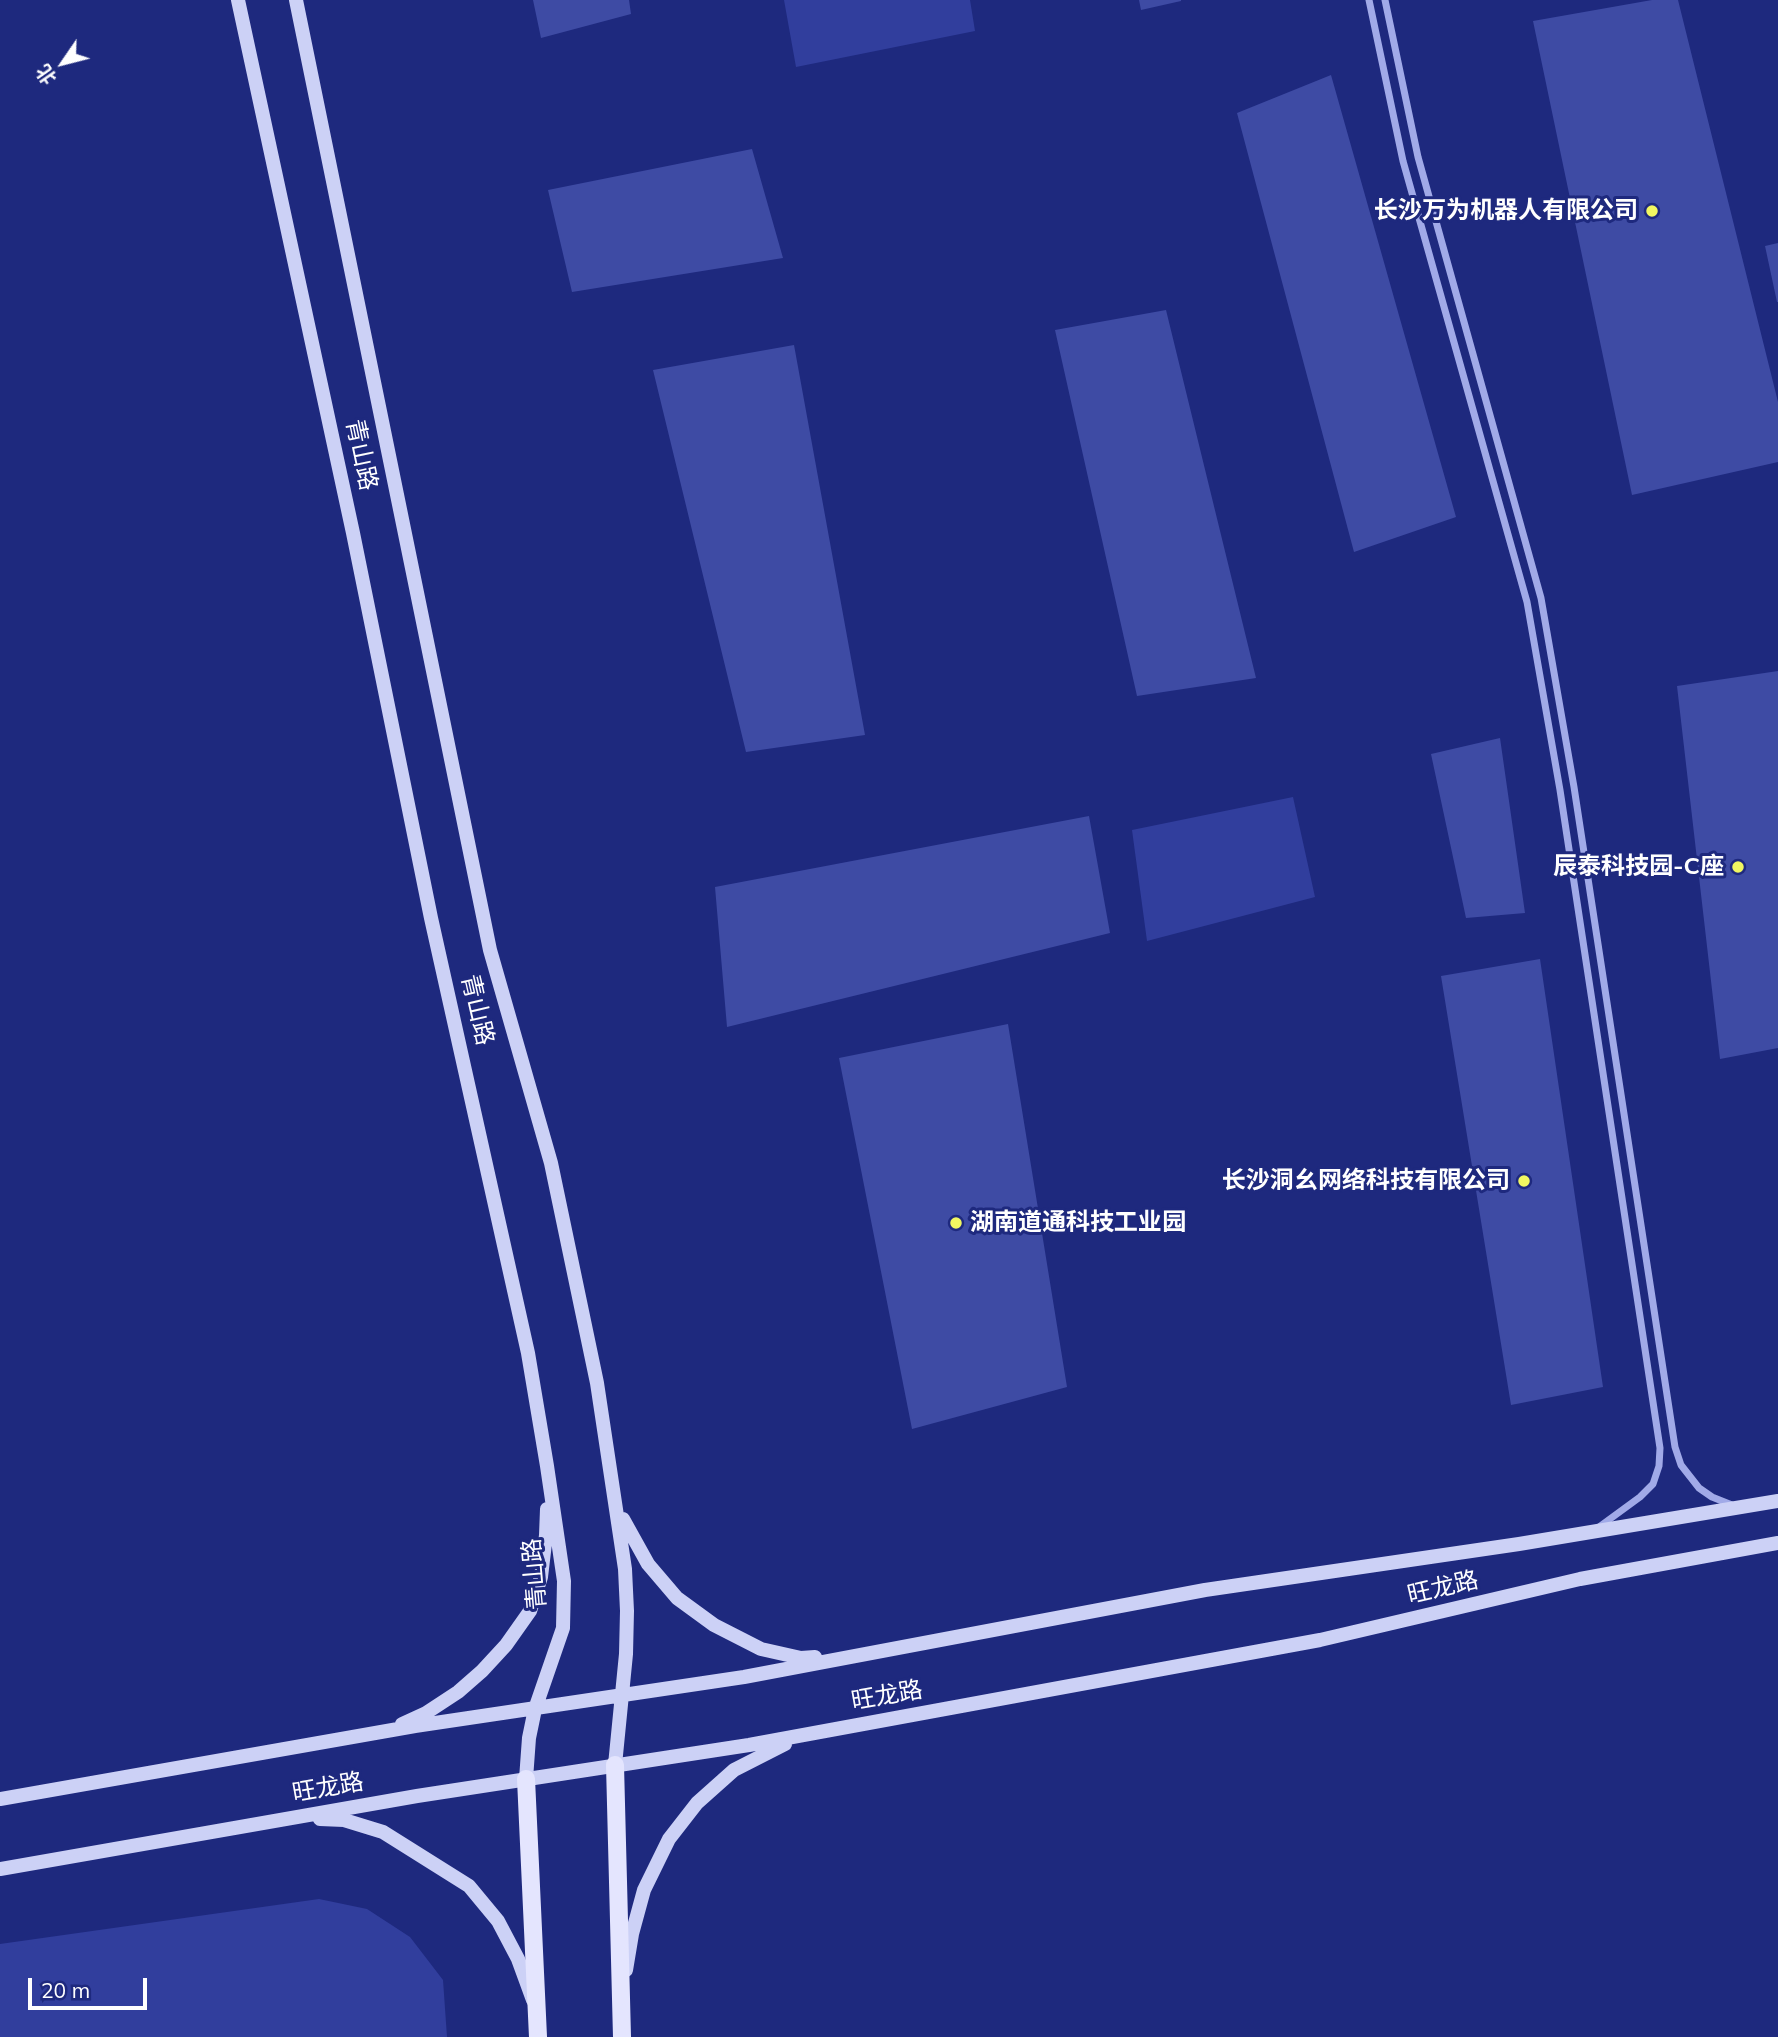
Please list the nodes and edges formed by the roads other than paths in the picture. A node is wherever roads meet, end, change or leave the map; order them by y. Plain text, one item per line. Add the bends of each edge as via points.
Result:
1 (238, 0) edge
2 (296, 0) edge
3 (1369, 0) edge
4 (1385, 0) edge
5 (547, 1466) junction
6 (614, 1501) junction
7 (1778, 1501) edge
8 (1746, 1507) junction
9 (1585, 1533) junction
10 (1778, 1543) edge
11 (855, 1656) junction
12 (622, 1695) junction
13 (535, 1709) junction
14 (833, 1730) junction
15 (388, 1731) junction
16 (615, 1765) junction
17 (526, 1779) junction
18 (0, 1799) edge
19 (294, 1817) junction
20 (0, 1869) edge
21 (621, 2003) junction
22 (537, 2013) junction
23 (538, 2037) edge
24 (622, 2037) edge

1 - 5 main road, 青山路 via 431,918 528,1353
2 - 6 main road, 青山路 via 490,950 551,1163 597,1383
3 - 9 street via 1403,161 1527,602 1660,1448 1653,1484 1624,1510
4 - 8 street via 1418,157 1541,598 1675,1447 1681,1465 1699,1488 1727,1504
5 - 13 main road, 青山路 via 564,1581 564,1628
5 - 15 main road via 546,1535 541,1577 530,1611 498,1654 458,1692
6 - 11 main road via 648,1564 677,1598 714,1625 761,1649 801,1658
6 - 12 main road, 青山路 via 627,1611
7 - 8 main road, 旺龙路
8 - 9 main road, 旺龙路
9 - 11 main road, 旺龙路 via 1205,1590
10 - 14 main road, 旺龙路 via 1580,1579 1320,1640
11 - 12 main road, 旺龙路
12 - 13 main road, 旺龙路
12 - 16 main road, 青山路
13 - 15 main road, 旺龙路
13 - 17 main road, 青山路
14 - 16 main road, 旺龙路
14 - 21 main road via 776,1747 734,1770 697,1803 669,1839 644,1890
15 - 18 main road, 旺龙路
16 - 17 main road, 旺龙路
16 - 21 main road, 青山路
17 - 19 main road, 旺龙路
17 - 22 main road, 青山路
19 - 20 main road, 旺龙路
19 - 22 main road via 344,1820 383,1832 469,1886 498,1921 518,1959
21 - 24 main road, 青山路
22 - 23 main road, 青山路

